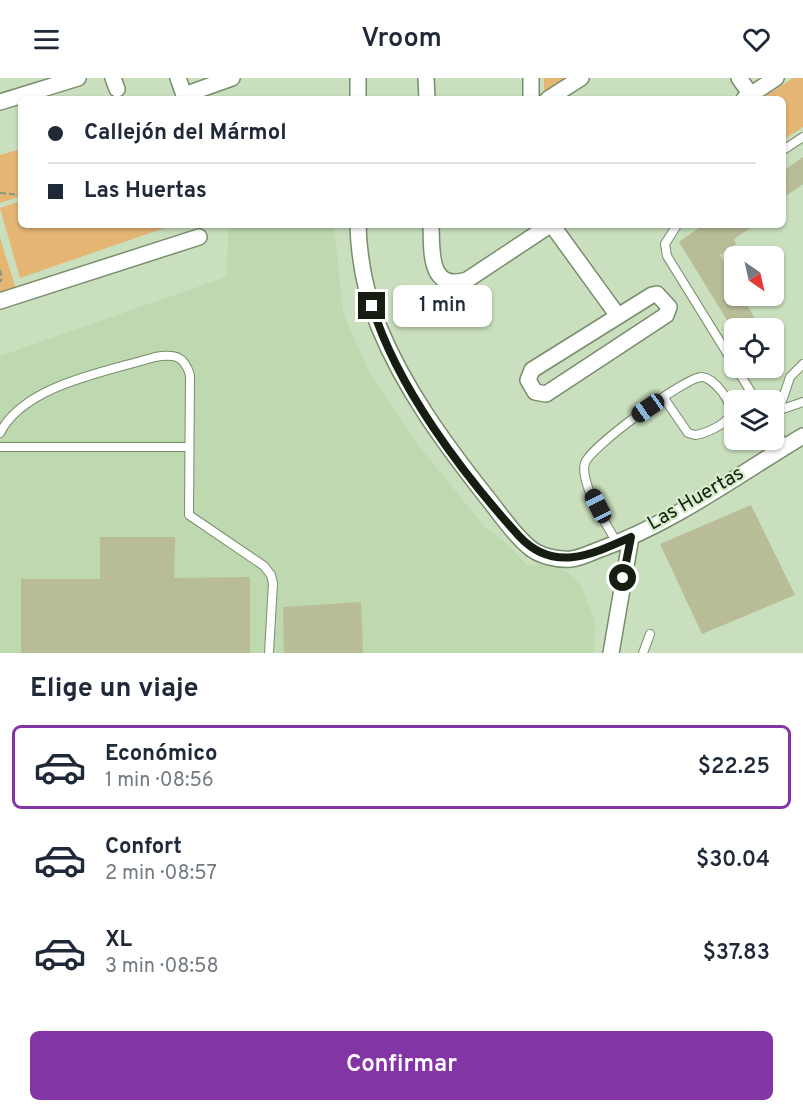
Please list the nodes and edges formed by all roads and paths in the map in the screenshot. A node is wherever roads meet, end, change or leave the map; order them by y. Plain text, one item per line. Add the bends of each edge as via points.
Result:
1 (78, 78) edge
2 (178, 78) edge
3 (232, 78) edge
4 (358, 78) edge
5 (426, 78) edge
6 (531, 78) edge
7 (581, 78) edge
8 (740, 78) edge
9 (776, 78) edge
10 (18, 96) edge
11 (20, 96) edge
12 (184, 96) edge
13 (187, 96) edge
14 (358, 96) edge
15 (427, 96) edge
16 (531, 96) edge
17 (553, 96) edge
18 (747, 96) edge
19 (749, 96) edge
20 (0, 102) edge
21 (803, 137) edge
22 (786, 148) edge
23 (0, 194) edge
24 (18, 195) edge
25 (358, 228) edge
26 (431, 228) edge
27 (546, 228) edge
28 (553, 228) edge
29 (675, 228) edge
30 (199, 237) dead end
31 (0, 270) edge
32 (0, 282) edge
33 (0, 301) edge
34 (618, 316) junction
35 (724, 349) edge
36 (803, 364) edge
37 (784, 393) edge
38 (664, 398) junction
39 (803, 402) edge
40 (784, 409) edge
41 (0, 433) edge
42 (803, 436) edge
43 (784, 444) edge
44 (0, 447) edge
45 (187, 447) junction
46 (786, 447) junction
47 (624, 540) junction
48 (650, 634) dead end
49 (269, 653) edge
50 (611, 653) edge
51 (643, 653) edge

1 - 11 street
2 - 12 street
3 - 13 street
4 - 14 street
5 - 15 street
6 - 16 street
7 - 17 street
8 - 18 street
9 - 19 street
10 - 20 street
21 - 22 lane
23 - 24 path
25 - 47 street, Las Huertas via 367,288 390,353 433,425 508,524 529,548 548,557 572,559
26 - 27 street via 437,273 456,284
28 - 34 street
29 - 35 lane via 666,244 667,256
30 - 33 street
31 - 32 path
34 - 34 street via 532,370 528,380 535,392 546,394 617,349 666,315 669,307 662,297 652,295
36 - 37 lane via 790,377
38 - 38 lane via 700,376 709,378 731,408 730,415 695,435 688,433
38 - 47 lane via 616,430 585,463 588,488
39 - 40 lane
41 - 45 lane via 16,409 44,392 174,354 182,359 190,375
42 - 46 street, Las Huertas
43 - 46 lane
44 - 45 lane
45 - 49 lane via 189,515 271,574
46 - 47 street, Las Huertas
47 - 50 street
48 - 51 lane

